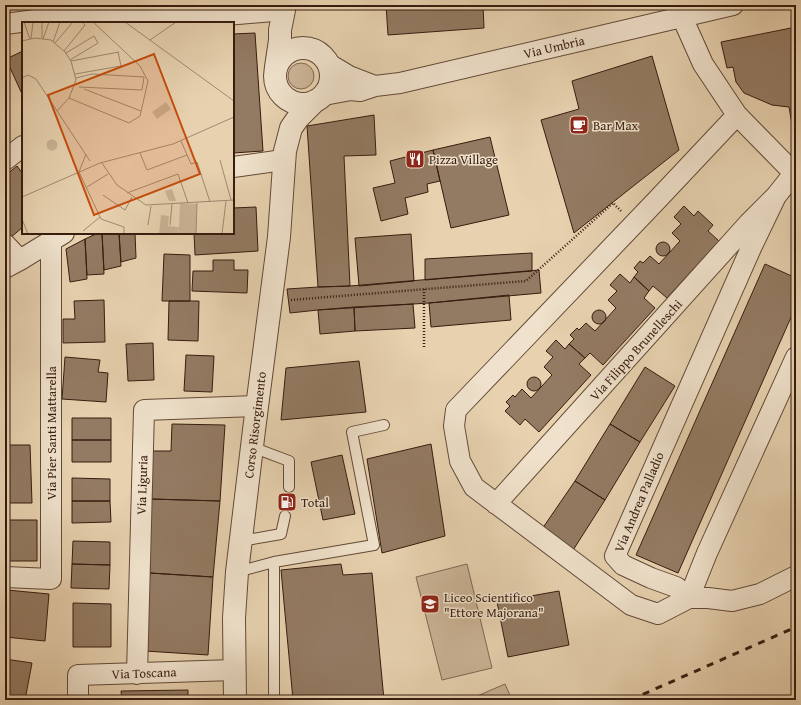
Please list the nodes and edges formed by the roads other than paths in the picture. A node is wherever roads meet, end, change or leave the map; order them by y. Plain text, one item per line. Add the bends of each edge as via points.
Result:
1 (733, 5) edge
2 (284, 8) edge
3 (709, 8) edge
4 (682, 17) junction
5 (181, 21) edge
6 (5, 24) edge
7 (314, 49) junction
8 (329, 64) junction
9 (276, 67) junction
10 (375, 86) junction
11 (281, 93) junction
12 (319, 98) junction
13 (737, 115) junction
14 (22, 147) edge
15 (284, 156) junction
16 (5, 160) edge
17 (234, 167) edge
18 (796, 173) edge
19 (776, 196) junction
20 (57, 237) edge
21 (5, 244) edge
22 (12, 264) edge
23 (796, 357) edge
24 (257, 406) junction
25 (384, 425) dead end
26 (252, 447) junction
27 (289, 487) dead end
28 (496, 504) junction
29 (285, 516) dead end
30 (241, 542) junction
31 (274, 562) junction
32 (237, 572) junction
33 (796, 576) edge
34 (5, 577) edge
35 (689, 598) junction
36 (234, 670) junction
37 (137, 674) junction
38 (78, 700) edge
39 (235, 700) edge
40 (274, 700) edge

1 - 3 street, Via Umbria
2 - 5 street
2 - 7 street via 290,21
2 - 9 street
3 - 4 street, Via Umbria
4 - 10 street, Via Umbria via 400,83
4 - 13 street via 703,64
5 - 6 street via 104,11
7 - 8 street via 323,55
7 - 9 street via 305,47 287,52
8 - 10 street, Via Umbria via 349,76
8 - 12 street via 331,81 327,91
9 - 11 street via 275,76
10 - 12 street, Via Umbria
11 - 12 street via 296,103 306,104
11 - 15 street, Corso Risorgimento
12 - 15 street, Corso Risorgimento via 298,118 292,128
13 - 18 street via 786,166
13 - 28 street via 456,410 454,426 460,461 474,487
14 - 16 street
15 - 17 street
15 - 24 street, Corso Risorgimento via 279,236
18 - 19 street
19 - 28 street, Via Filippo Brunelleschi
19 - 35 street, Via Andrea Palladio via 614,556 623,565 676,587
20 - 22 street
20 - 34 street, Via Pier Santi Mattarella via 51,579
21 - 22 street
23 - 35 street
24 - 26 street, Corso Risorgimento
24 - 37 street, Via Liguria via 144,410
25 - 31 lane via 352,432 374,545
26 - 27 lane via 289,461
26 - 30 street, Corso Risorgimento
28 - 35 street via 631,605 658,614
29 - 30 lane via 281,534
30 - 32 street, Corso Risorgimento
31 - 32 lane
31 - 40 lane
32 - 36 street, Corso Risorgimento
33 - 35 street via 760,594 732,600
36 - 37 street, Via Toscana
36 - 39 street, Corso Risorgimento
37 - 38 street, Via Toscana via 78,675

